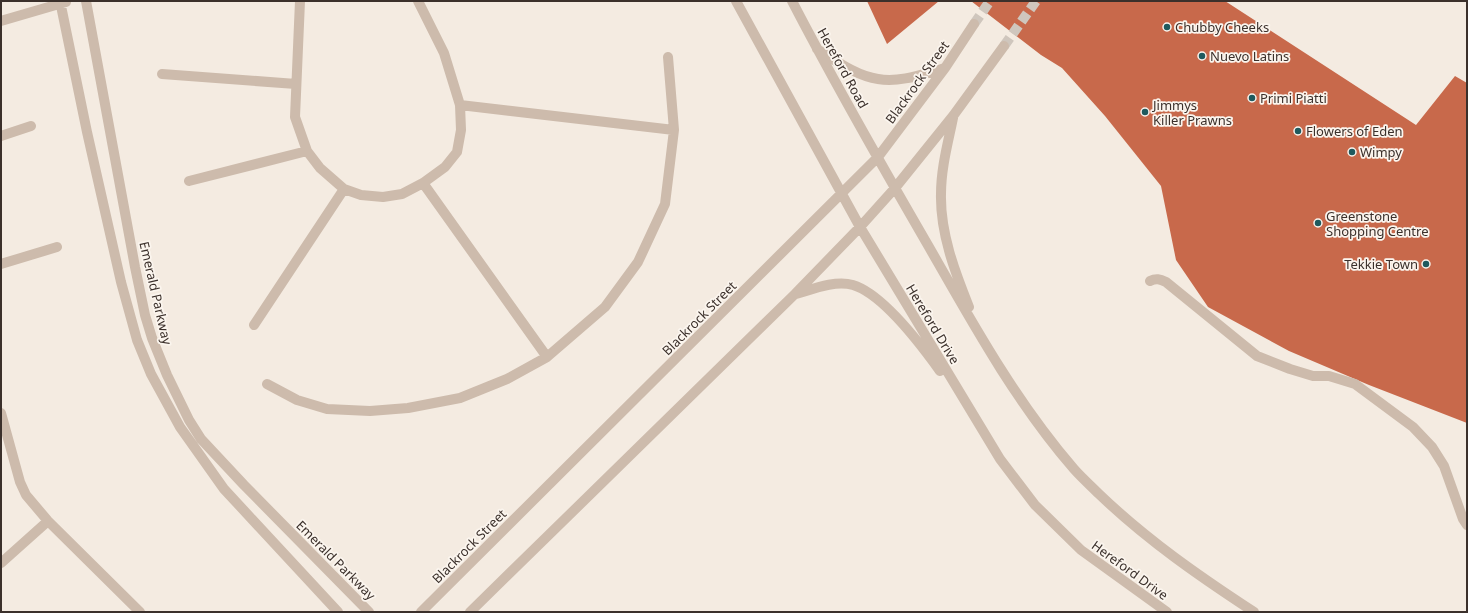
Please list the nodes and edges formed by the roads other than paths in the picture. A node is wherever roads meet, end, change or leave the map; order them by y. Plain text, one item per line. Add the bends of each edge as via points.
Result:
1 (86, 1) edge
2 (300, 1) edge
3 (418, 1) edge
4 (736, 1) edge
5 (792, 1) edge
6 (63, 2) edge
7 (1, 21) edge
8 (974, 24) tunnel mouth
9 (1004, 46) tunnel mouth
10 (817, 49) junction
11 (668, 57) dead end
12 (945, 68) junction
13 (162, 74) dead end
14 (296, 84) junction
15 (460, 105) junction
16 (953, 116) junction
17 (31, 126) dead end
18 (674, 130) junction
19 (1, 136) edge
20 (307, 151) junction
21 (878, 157) junction
22 (189, 181) dead end
23 (422, 183) junction
24 (895, 188) junction
25 (344, 189) junction
26 (841, 194) junction
27 (860, 227) junction
28 (57, 247) dead end
29 (1, 264) edge
30 (1150, 281) dead end
31 (795, 294) junction
32 (254, 325) dead end
33 (984, 343) junction
34 (547, 357) junction
35 (267, 384) dead end
36 (1, 412) edge
37 (972, 412) junction
38 (48, 521) junction
39 (1467, 525) edge
40 (1, 563) edge
41 (140, 612) edge
42 (338, 612) edge
43 (370, 612) edge
44 (421, 612) edge
45 (470, 612) edge
46 (1167, 612) edge
47 (1254, 612) edge

1 - 43 street, Emerald Parkway via 144,308 152,338 167,375 201,439
2 - 14 street
3 - 15 street via 444,53
4 - 26 street, Hereford Drive
5 - 10 street, Hereford Road
6 - 7 street
6 - 42 street, Emerald Parkway via 87,132 121,282 137,340 151,374 180,427 224,489
8 - 12 street, Blackrock Street
9 - 16 street
10 - 12 street via 864,76 877,79 905,79
10 - 21 street, Hereford Road
11 - 18 street
12 - 21 street, Blackrock Street
13 - 14 street
14 - 20 street via 295,117
15 - 18 street
15 - 23 street via 461,130 457,152 445,167
16 - 24 street
16 - 33 street via 942,177 942,214 952,261
17 - 19 street
18 - 34 street via 665,204 638,262 604,307
20 - 22 street
20 - 25 street via 320,168
21 - 24 street, Hereford Road
21 - 26 street, Blackrock Street
23 - 25 street via 402,194 383,197 361,195
23 - 34 street
24 - 27 street
24 - 33 street
25 - 32 street
26 - 27 street, Hereford Drive
26 - 44 street, Blackrock Street
27 - 31 street
27 - 37 street, Hereford Drive
28 - 29 street
30 - 39 street via 1160,279 1166,282 1257,356 1312,376 1329,376 1355,384 1398,415 1432,447 1444,466
31 - 37 street via 837,284 853,285 868,292 897,317
31 - 45 street
33 - 47 street via 1039,425 1075,470 1126,520 1197,575
34 - 35 street via 508,379 460,398 408,408 370,411 327,409 297,400
36 - 38 street via 20,482 26,495
37 - 46 street, Hereford Drive via 1000,459 1035,505 1081,550
38 - 40 street
38 - 41 street

